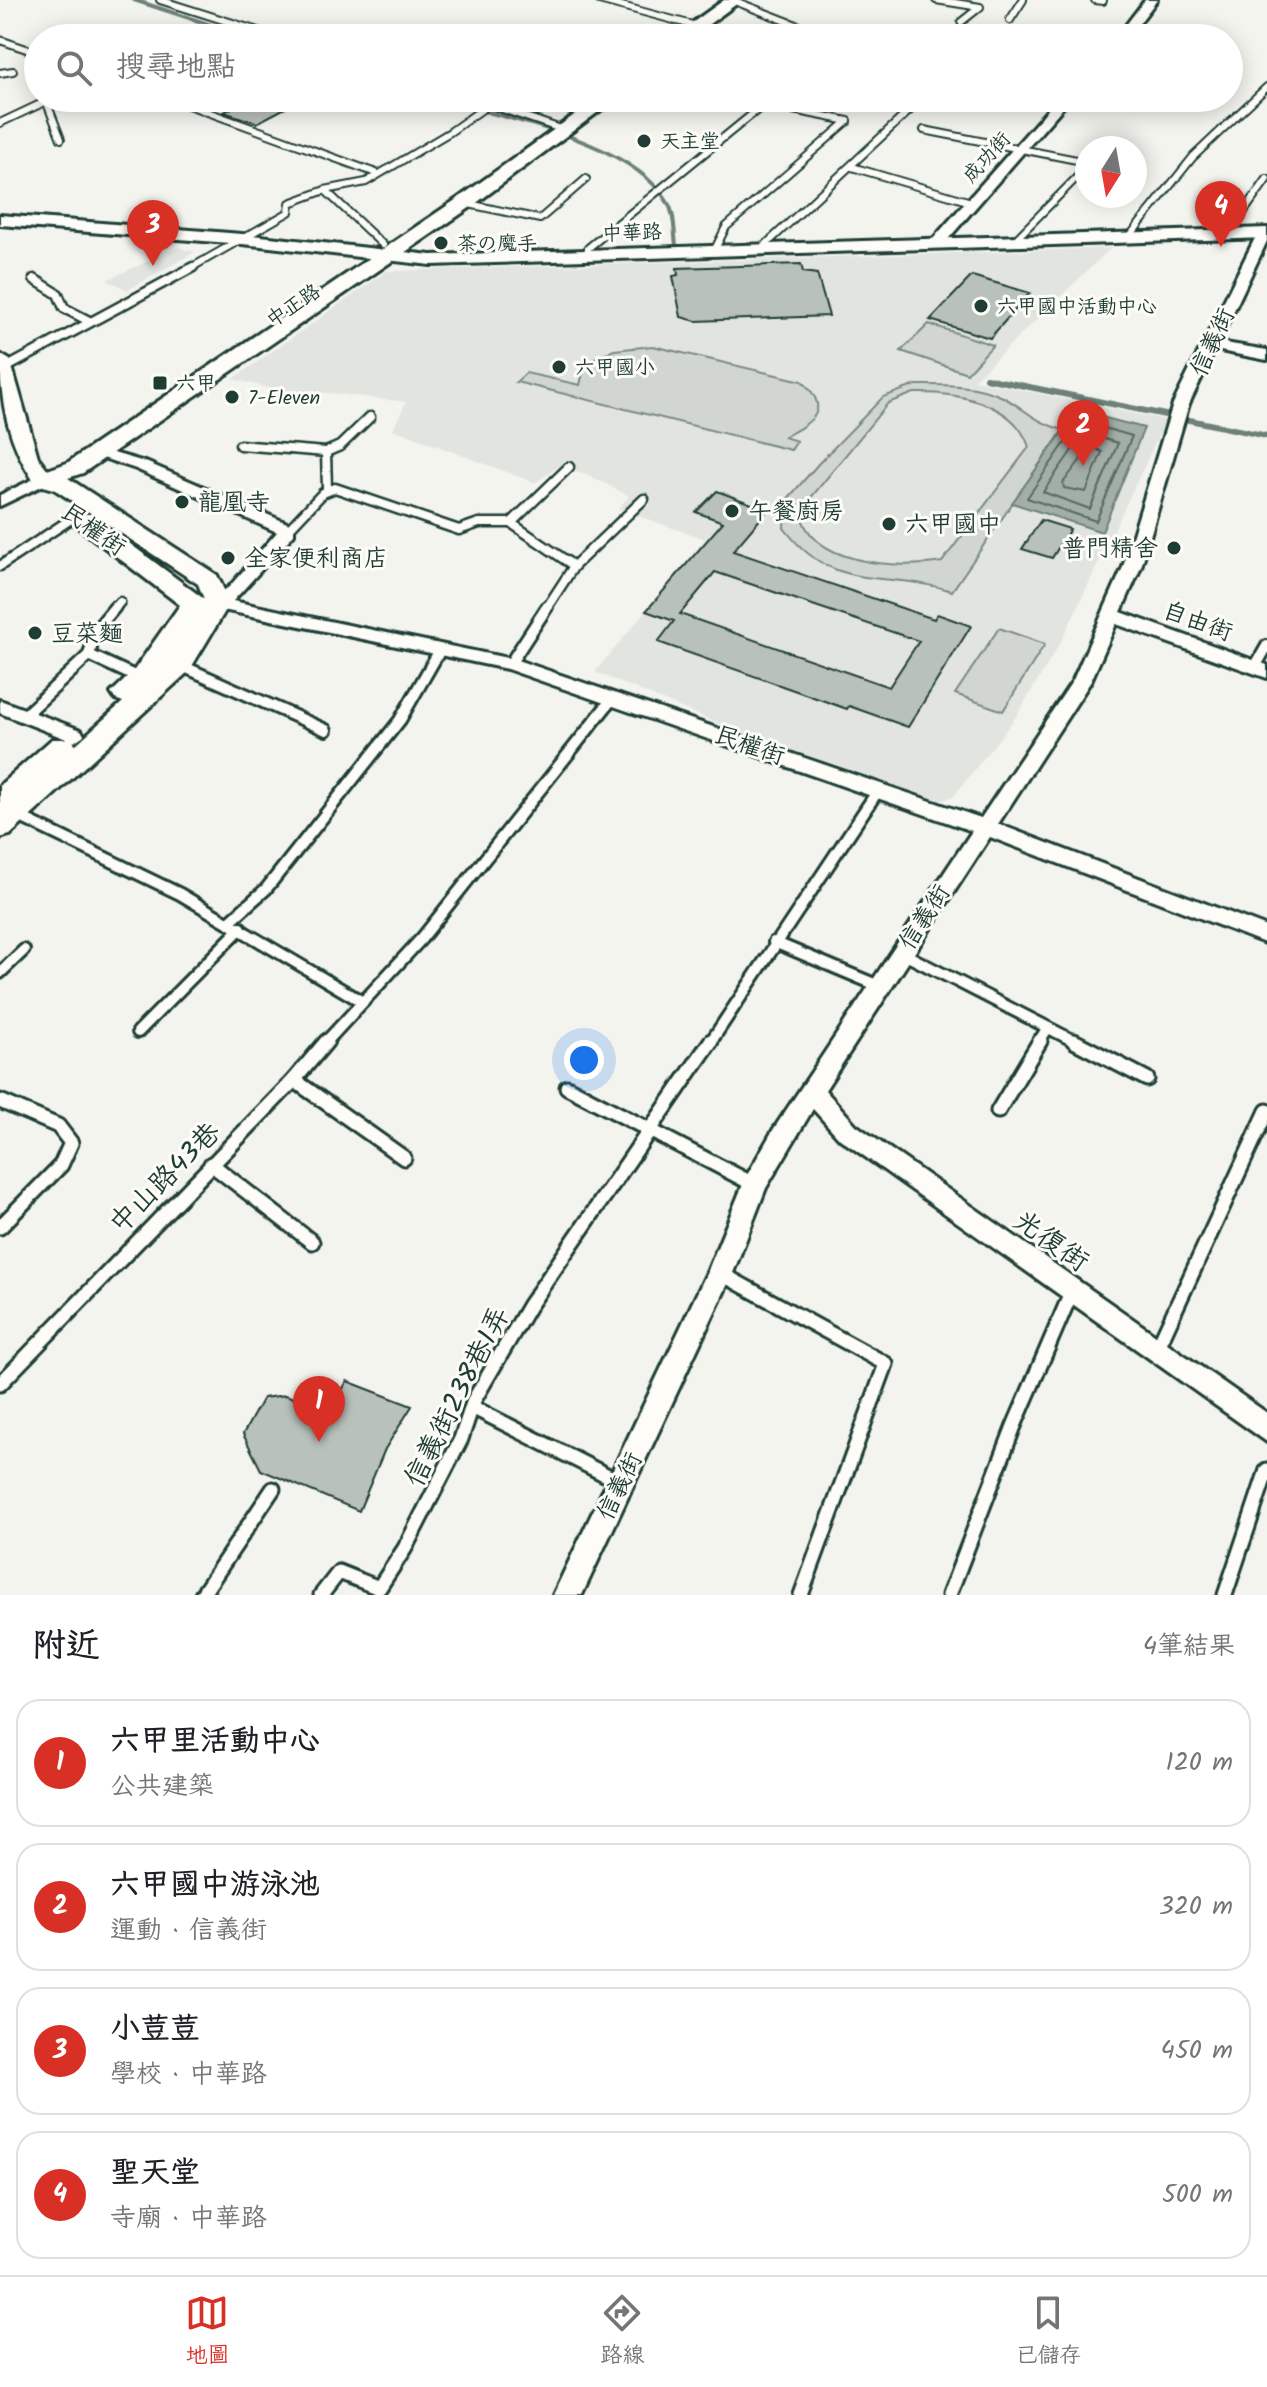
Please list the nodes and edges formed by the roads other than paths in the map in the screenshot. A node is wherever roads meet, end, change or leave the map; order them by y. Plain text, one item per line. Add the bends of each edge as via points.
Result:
1 (160, 0) edge
2 (599, 0) edge
3 (936, 0) edge
4 (1023, 0) edge
5 (1151, 0) edge
6 (739, 1) edge
7 (1010, 20) dead end
8 (961, 22) dead end
9 (236, 24) edge
10 (672, 24) edge
11 (707, 24) edge
12 (796, 24) edge
13 (1133, 24) edge
14 (0, 40) edge
15 (24, 48) edge
16 (13, 71) dead end
17 (0, 73) edge
18 (1267, 87) edge
19 (1243, 109) edge
20 (24, 111) edge
21 (52, 112) edge
22 (208, 112) edge
23 (479, 112) edge
24 (513, 112) edge
25 (577, 112) edge
26 (586, 112) edge
27 (753, 112) edge
28 (803, 112) edge
29 (909, 112) edge
30 (1052, 112) edge
31 (1240, 112) edge
32 (0, 123) edge
33 (559, 128) junction
34 (924, 130) dead end
35 (61, 139) dead end
36 (1021, 148) junction
37 (1075, 161) edge
38 (852, 167) junction
39 (376, 173) junction
40 (1075, 177) edge
41 (586, 179) dead end
42 (1267, 179) edge
43 (325, 190) junction
44 (971, 202) junction
45 (464, 203) junction
46 (0, 220) edge
47 (1266, 233) edge
48 (1228, 234) junction
49 (1129, 237) junction
50 (242, 239) junction
51 (1015, 240) junction
52 (937, 243) junction
53 (382, 250) junction
54 (760, 250) junction
55 (714, 251) junction
56 (587, 255) junction
57 (34, 279) dead end
58 (89, 321) junction
59 (1213, 345) junction
60 (1267, 355) edge
61 (1, 366) edge
62 (370, 417) dead end
63 (240, 445) dead end
64 (326, 452) junction
65 (96, 453) junction
66 (569, 467) dead end
67 (44, 479) junction
68 (327, 489) junction
69 (644, 499) dead end
70 (0, 501) edge
71 (77, 515) junction
72 (511, 523) junction
73 (288, 530) junction
74 (0, 566) edge
75 (574, 566) junction
76 (120, 602) dead end
77 (206, 603) junction
78 (1113, 616) junction
79 (1267, 646) edge
80 (440, 650) junction
81 (89, 655) junction
82 (510, 664) junction
83 (180, 665) junction
84 (1261, 670) edge
85 (141, 679) junction
86 (612, 699) junction
87 (0, 706) edge
88 (24, 716) junction
89 (326, 730) dead end
90 (74, 735) junction
91 (879, 789) junction
92 (4, 813) edge
93 (983, 827) junction
94 (235, 925) junction
95 (1267, 936) edge
96 (774, 942) junction
97 (24, 950) dead end
98 (901, 952) junction
99 (0, 973) edge
100 (879, 986) junction
101 (361, 1001) junction
102 (1047, 1029) junction
103 (138, 1032) dead end
104 (1147, 1079) dead end
105 (294, 1080) junction
106 (567, 1087) dead end
107 (811, 1091) junction
108 (0, 1101) edge
109 (998, 1111) dead end
110 (1267, 1111) edge
111 (649, 1132) junction
112 (404, 1158) dead end
113 (211, 1164) junction
114 (755, 1185) junction
115 (0, 1227) edge
116 (312, 1242) dead end
117 (720, 1273) junction
118 (1072, 1291) junction
119 (1156, 1351) junction
120 (0, 1384) edge
121 (472, 1407) junction
122 (1267, 1429) edge
123 (1267, 1470) edge
124 (621, 1483) junction
125 (273, 1489) dead end
126 (202, 1595) edge
127 (321, 1595) edge
128 (567, 1595) edge
129 (801, 1595) edge
130 (949, 1595) edge
131 (1225, 1595) edge

1 - 9 lane
2 - 10 lane
3 - 8 lane via 980,7
4 - 7 lane
5 - 13 street
6 - 11 main road
6 - 12 lane
14 - 15 lane
16 - 17 lane
18 - 19 lane
20 - 32 lane
21 - 35 lane
22 - 39 lane
23 - 39 lane
24 - 33 lane
25 - 33 main road, 中正路
26 - 33 main road, 中正路
27 - 56 lane via 588,248
28 - 55 lane via 848,121 726,227
29 - 38 lane
30 - 36 street, 成功街
31 - 49 lane via 1193,157
33 - 45 main road, 中正路
33 - 53 main road, 中正路
34 - 36 lane
36 - 37 lane
36 - 44 street, 成功街
38 - 44 lane
38 - 54 lane
39 - 43 lane via 357,185
40 - 51 lane
41 - 45 lane via 540,219
42 - 48 lane
43 - 50 lane via 290,203 289,212
43 - 53 lane
44 - 52 street, 成功街
45 - 53 main road, 中正路
46 - 50 street, 中華路
47 - 48 street, 中華路
47 - 59 street, 信義街
48 - 49 street, 中華路
49 - 51 street, 中華路
50 - 53 street, 中華路
50 - 58 lane
51 - 52 street, 中華路
52 - 54 street, 中華路
53 - 56 street, 中華路 via 431,260
53 - 65 main road, 中正路
53 - 67 main road, 中正路 via 161,392
54 - 55 street, 中華路
55 - 56 street, 中華路
57 - 58 lane via 58,294 64,308
58 - 61 lane
59 - 60 street
59 - 78 street, 信義街 via 1181,404
61 - 67 street via 28,457
62 - 64 lane via 340,446
63 - 64 lane
64 - 68 lane
65 - 67 main road, 中正路 via 75,468
65 - 73 street via 155,471
66 - 72 lane
67 - 70 street
67 - 71 main road, 民權街 via 48,496
67 - 77 main road, 民權街 via 62,484 208,580
68 - 72 lane via 459,530 479,523
68 - 73 lane
69 - 75 lane
71 - 74 lane
71 - 77 main road, 民權街
72 - 75 lane
73 - 77 street via 235,591
75 - 82 lane
76 - 81 lane via 96,630
77 - 80 street, 民權街
77 - 83 main road
77 - 85 main road
78 - 84 street, 自由街
78 - 93 street, 信義街 via 1082,681
79 - 84 lane
80 - 82 street, 民權街
80 - 94 lane via 400,720
81 - 85 lane
81 - 88 lane
82 - 86 street, 民權街
83 - 89 lane
83 - 92 main road
85 - 90 main road
86 - 91 street, 民權街
86 - 101 lane, 中山路43巷 via 422,938
87 - 88 street
88 - 90 street
90 - 92 main road
91 - 93 street, 民權街
91 - 96 lane, 信義街238巷1弄
92 - 94 lane
93 - 95 street, 民權街
93 - 98 street, 信義街
94 - 101 lane
94 - 103 lane
96 - 100 lane
96 - 111 lane, 信義街238巷1弄
97 - 99 lane
98 - 100 street, 信義街
98 - 102 lane
100 - 107 street, 信義街
101 - 105 lane, 中山路43巷
102 - 104 lane
102 - 109 lane
105 - 112 lane
105 - 113 lane, 中山路43巷
106 - 111 lane
107 - 114 street, 信義街
107 - 118 street, 光復街 via 848,1132
108 - 115 lane via 58,1126 71,1143 61,1165
110 - 119 lane
111 - 114 lane
111 - 121 lane, 信義街238巷1弄 via 529,1306
113 - 116 lane
113 - 120 lane, 中山路43巷
114 - 117 street, 信義街
117 - 124 street, 信義街
117 - 129 lane via 886,1364
118 - 119 street, 光復街
118 - 130 lane
119 - 122 street, 光復街
121 - 124 lane
121 - 127 lane, 信義街238巷1弄 via 405,1548 379,1588 339,1572
123 - 131 lane
124 - 128 street, 信義街
125 - 126 lane

